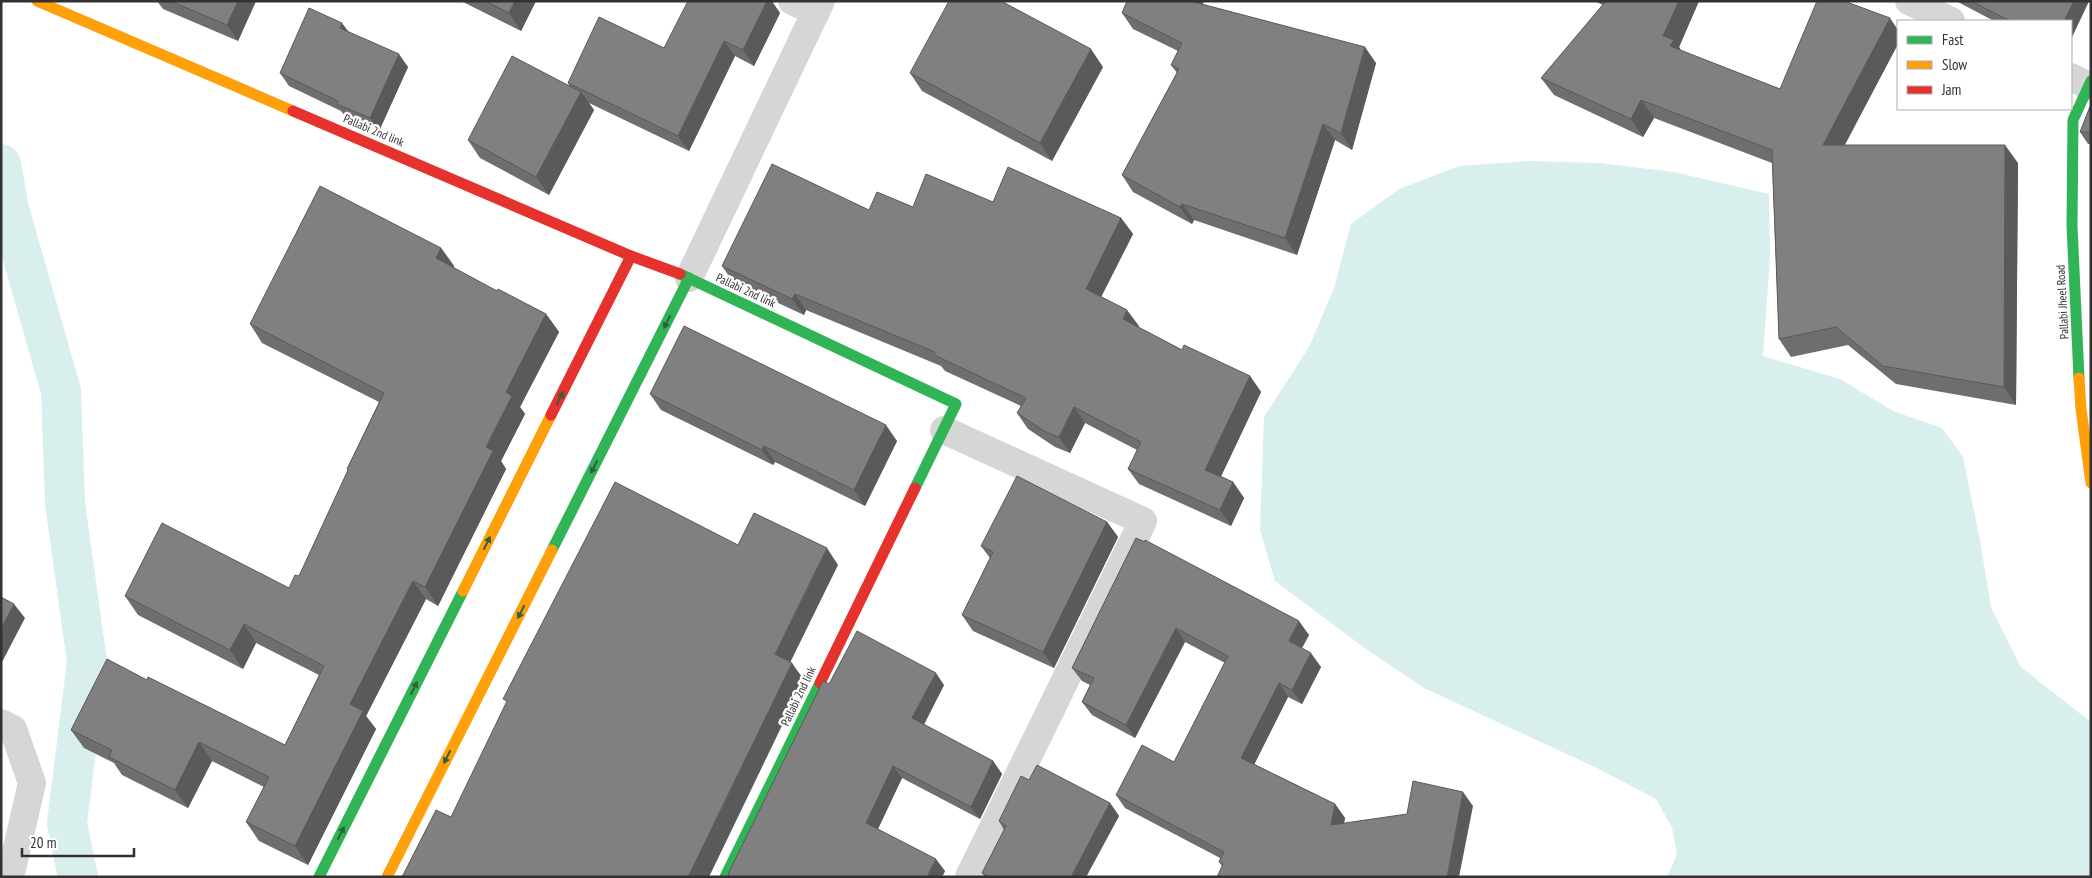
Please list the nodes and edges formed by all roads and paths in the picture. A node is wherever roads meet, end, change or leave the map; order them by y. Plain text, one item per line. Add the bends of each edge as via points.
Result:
1 (37, 1) edge
2 (1909, 1) edge
3 (810, 5) edge
4 (1949, 20) edge
5 (2083, 81) edge
6 (631, 256) junction
7 (689, 278) junction
8 (944, 430) junction
9 (2091, 483) edge
10 (1, 724) edge
11 (7, 877) edge
12 (319, 877) edge
13 (387, 877) edge
14 (725, 877) edge
15 (969, 877) edge

1 - 6 street, Pallabi 2nd link
2 - 4 street
3 - 7 street
5 - 9 street, Pallabi Jheel Road via 2073,120 2073,254 2081,409
6 - 7 street, Pallabi 2nd link
12 -> 6 street
7 - 8 street, Pallabi 2nd link via 956,404
7 -> 13 street
8 - 14 street, Pallabi 2nd link
8 - 15 street via 1144,521
10 - 11 street via 13,729 32,783 12,869

